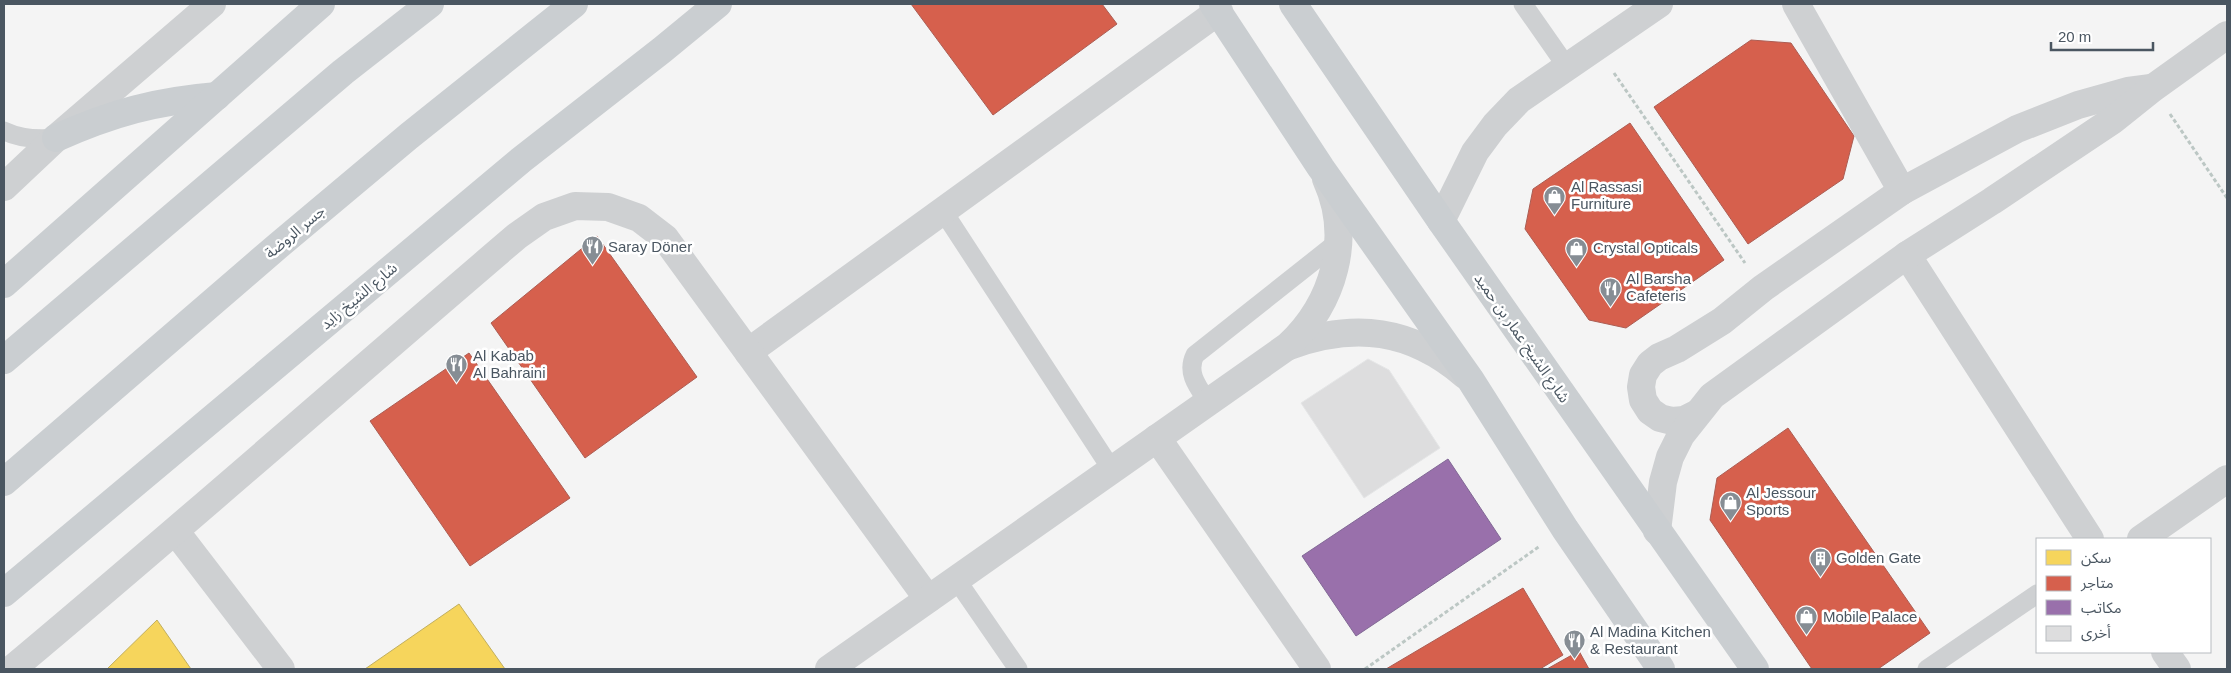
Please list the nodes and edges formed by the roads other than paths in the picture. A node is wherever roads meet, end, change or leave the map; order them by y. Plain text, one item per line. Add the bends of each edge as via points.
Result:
1 (212, 4) edge
2 (321, 4) edge
3 (430, 4) edge
4 (574, 4) edge
5 (718, 4) edge
6 (735, 4) edge
7 (1293, 4) edge
8 (1523, 4) edge
9 (1659, 4) edge
10 (1796, 4) edge
11 (1216, 8) edge
12 (2227, 35) edge
13 (662, 50) junction
14 (1567, 67) junction
15 (2153, 88) junction
16 (217, 96) junction
17 (4, 131) edge
18 (56, 138) junction
19 (1321, 168) junction
20 (4, 186) edge
21 (1902, 191) junction
22 (943, 211) junction
23 (1441, 221) junction
24 (1339, 242) junction
25 (1907, 255) junction
26 (4, 284) edge
27 (1288, 346) junction
28 (748, 352) junction
29 (4, 360) edge
30 (1470, 379) junction
31 (1208, 402) junction
32 (1696, 414) junction
33 (1157, 438) junction
34 (1112, 470) junction
35 (12, 474) edge
36 (2227, 479) edge
37 (1657, 531) junction
38 (176, 532) junction
39 (2089, 538) edge
40 (2142, 538) edge
41 (29, 573) junction
42 (956, 579) junction
43 (4, 593) edge
44 (2036, 595) edge
45 (928, 599) junction
46 (4, 602) edge
47 (2166, 653) edge
48 (12, 669) edge
49 (281, 669) edge
50 (828, 669) edge
51 (1018, 669) edge
52 (1316, 669) edge
53 (1661, 669) edge
54 (1756, 669) edge
55 (1927, 669) edge
56 (2177, 669) edge

1 - 18 street
2 - 16 main road
3 - 29 main road via 343,72
4 - 35 main road, جسر الروضة via 410,136
5 - 13 main road, شارع الشيخ زايد
6 - 13 main road
7 - 23 main road, شارع الشيخ عمار بن حميد
8 - 14 lane
9 - 14 street
10 - 21 street
11 - 19 main road
11 - 22 street
12 - 15 street
13 - 41 main road, شارع الشيخ زايد via 521,160
14 - 23 street via 1518,100 1495,125 1463,173
15 - 21 street via 2128,91 2078,105 2017,129
15 - 25 street via 2099,129
16 - 18 main road via 134,108
16 - 26 main road
17 - 18 lane via 35,140
18 - 20 street
19 - 24 street via 1332,191 1338,216
19 - 30 main road
21 - 32 street via 1700,336 1659,356 1650,364 1643,375 1641,387 1643,400 1650,410 1660,418 1672,421
22 - 28 street
22 - 34 lane
23 - 37 main road, شارع الشيخ عمار بن حميد
24 - 27 street via 1337,262 1324,300 1302,333
24 - 31 lane via 1195,355 1191,372
25 - 32 street via 1734,378
25 - 39 street
27 - 30 street via 1343,332 1389,335 1424,347 1449,361
27 - 31 street
28 - 38 street via 665,238 639,218 608,206 575,206 544,216 517,236 308,414
28 - 45 street
30 - 53 main road via 1565,529
31 - 33 street
32 - 37 street via 1670,457 1662,482
33 - 34 street
33 - 52 street
34 - 42 street
36 - 40 street
37 - 54 main road, شارع الشيخ عمار بن حميد
38 - 48 street
38 - 49 street
41 - 43 main road, شارع الشيخ زايد
41 - 46 main road
42 - 45 street
42 - 51 lane
44 - 55 lane
45 - 50 street
47 - 56 street

